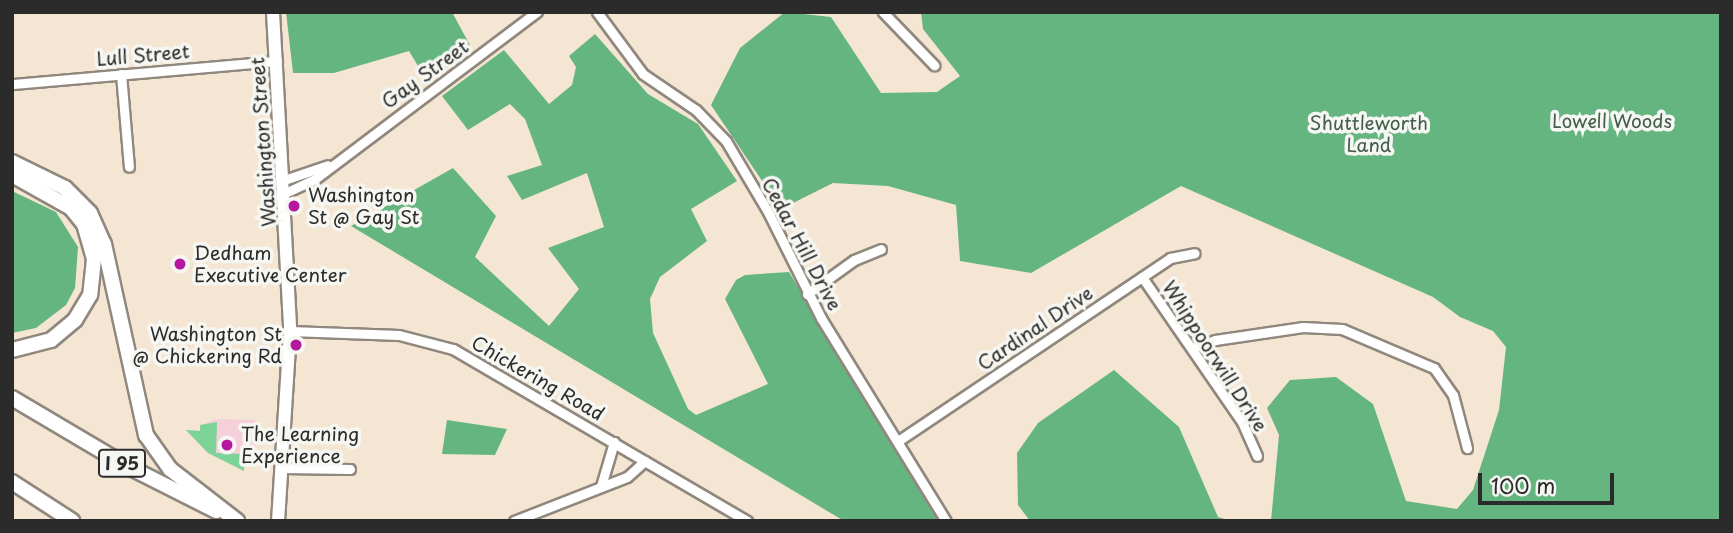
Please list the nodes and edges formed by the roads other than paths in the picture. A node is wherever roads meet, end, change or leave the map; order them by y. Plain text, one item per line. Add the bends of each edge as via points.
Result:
1 (273, 12) edge
2 (537, 12) edge
3 (597, 12) edge
4 (883, 12) edge
5 (277, 61) junction
6 (933, 65) dead end
7 (121, 74) junction
8 (12, 83) edge
9 (12, 162) edge
10 (129, 167) dead end
11 (12, 175) edge
12 (285, 187) junction
13 (881, 249) dead end
14 (1195, 253) dead end
15 (1142, 277) junction
16 (807, 295) junction
17 (290, 331) junction
18 (1192, 348) junction
19 (12, 350) edge
20 (12, 398) edge
21 (898, 441) junction
22 (614, 442) junction
23 (1467, 448) dead end
24 (1257, 456) dead end
25 (645, 461) junction
26 (284, 468) junction
27 (350, 469) dead end
28 (12, 482) edge
29 (601, 486) junction
30 (72, 521) edge
31 (237, 521) edge
32 (278, 521) edge
33 (514, 521) edge
34 (747, 521) edge
35 (946, 521) edge

1 - 5 main road, Washington Street
2 - 12 street, Gay Street via 308,183
3 - 16 street, Cedar Hill Drive via 633,64 696,110 726,142 768,212
4 - 6 street
5 - 7 street, Lull Street
5 - 12 main road, Washington Street
7 - 8 street, Lull Street
7 - 10 street
9 - 31 highway via 65,188 90,213 104,244 146,435 170,469
11 - 19 highway via 71,208 83,224 94,259 93,286 75,320 51,340
12 - 17 main road, Washington Street
13 - 16 street via 854,260
14 - 15 street, Cardinal Drive via 1170,258
15 - 18 street, Whippoorwill Drive
15 - 21 street, Cardinal Drive
16 - 21 street, Cedar Hill Drive
17 - 22 street, Chickering Road via 380,334 436,343 468,356
17 - 26 main road, Washington Street
18 - 23 street via 1303,327 1342,329 1434,368 1453,395
18 - 24 street, Whippoorwill Drive via 1242,422
20 - 31 highway, I 95 via 127,466
21 - 35 street, Cedar Hill Drive
22 - 25 street, Chickering Road
22 - 29 street
25 - 29 street via 635,473
25 - 34 street, Chickering Road
26 - 27 street
26 - 32 main road, Washington Street
28 - 30 highway
29 - 33 street

